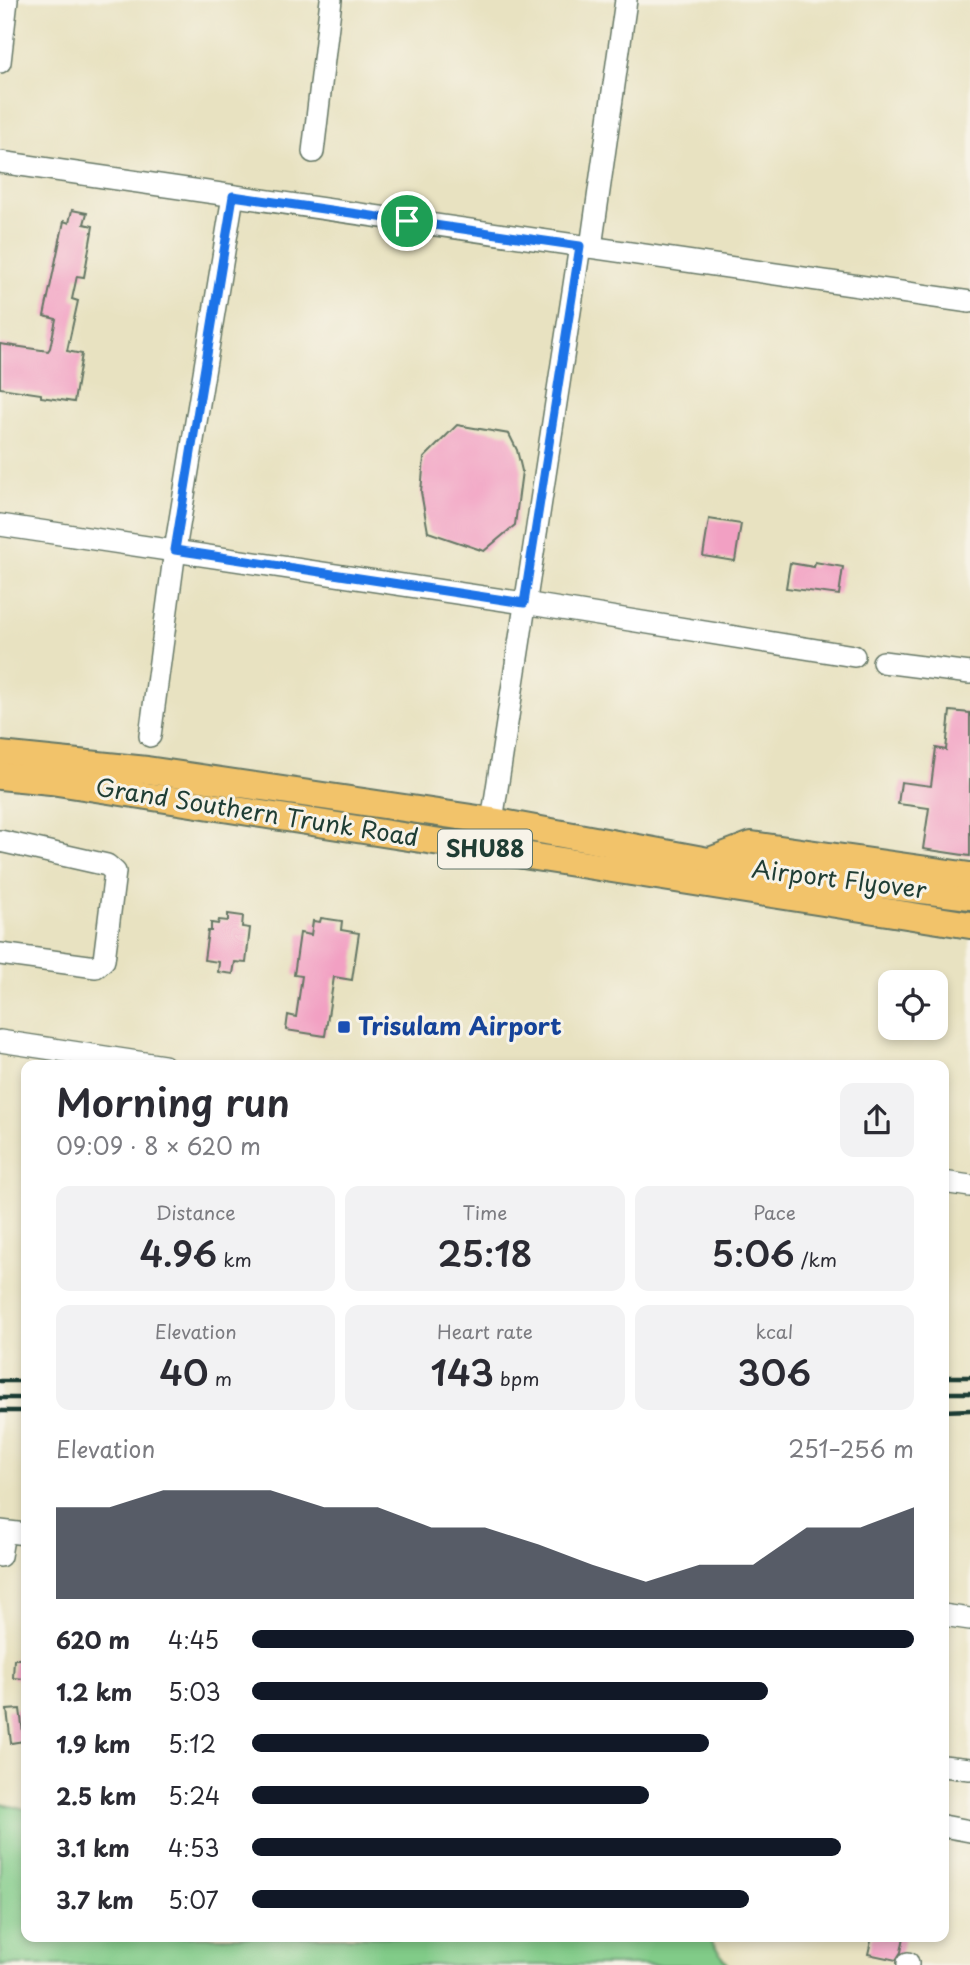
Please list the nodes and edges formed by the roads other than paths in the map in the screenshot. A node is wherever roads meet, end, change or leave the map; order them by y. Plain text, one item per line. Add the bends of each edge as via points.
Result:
1 (7, 0) edge
2 (331, 0) edge
3 (626, 0) edge
4 (0, 62) edge
5 (313, 152) dead end
6 (0, 162) edge
7 (233, 196) junction
8 (585, 246) junction
9 (970, 302) edge
10 (0, 524) edge
11 (175, 550) junction
12 (524, 603) junction
13 (854, 656) dead end
14 (883, 662) dead end
15 (970, 673) edge
16 (150, 736) dead end
17 (0, 755) edge
18 (0, 776) edge
19 (492, 821) junction
20 (0, 841) edge
21 (709, 862) junction
22 (970, 876) edge
23 (970, 896) edge
24 (970, 925) edge
25 (0, 954) edge
26 (0, 1041) edge
27 (125, 1060) edge
28 (949, 1183) edge
29 (970, 1186) edge
30 (2, 1532) edge
31 (21, 1534) edge
32 (0, 1556) edge
33 (949, 1616) edge
34 (970, 1619) edge
35 (949, 1767) edge
36 (970, 1769) edge
37 (949, 1827) edge
38 (970, 1831) edge

1 - 4 street
2 - 5 street
3 - 8 street
6 - 7 street
7 - 8 street
7 - 11 street
8 - 9 street
8 - 12 street
10 - 11 street
11 - 12 street
11 - 16 street
12 - 13 street
12 - 19 street
14 - 15 street
17 - 19 main road, Grand Southern Trunk Road / SHU88 via 147,770
18 - 24 main road, Grand Southern Trunk Road / SHU88
19 - 21 main road, Grand Southern Trunk Road / SHU88
20 - 25 street via 107,865 115,872 101,964
21 - 22 main road via 752,845
21 - 23 main road, Airport Flyover / SHU88
26 - 27 street
28 - 29 street
30 - 31 street
30 - 32 street
33 - 34 street
35 - 36 street
37 - 38 street

